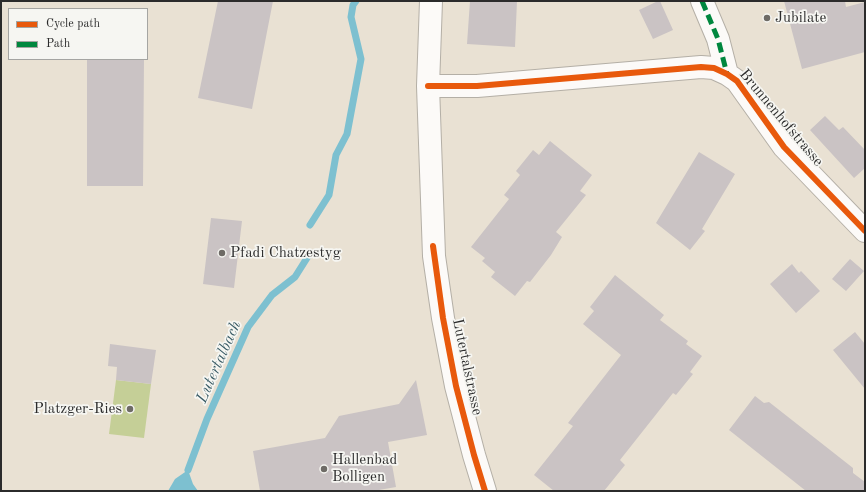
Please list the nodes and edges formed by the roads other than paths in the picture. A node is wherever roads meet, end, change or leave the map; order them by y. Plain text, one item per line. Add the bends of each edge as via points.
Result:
1 (431, 1) edge
2 (702, 1) edge
3 (727, 74) junction
4 (428, 86) junction
5 (865, 231) edge
6 (485, 491) edge

1 - 4 street, Lutertalstrasse
2 - 3 street, Brunnenhofstrasse via 718,39
3 - 4 street via 714,68 701,67 477,86
3 - 5 street, Brunnenhofstrasse via 743,88 784,147
4 - 6 street, Lutertalstrasse via 430,193 435,264 456,386

